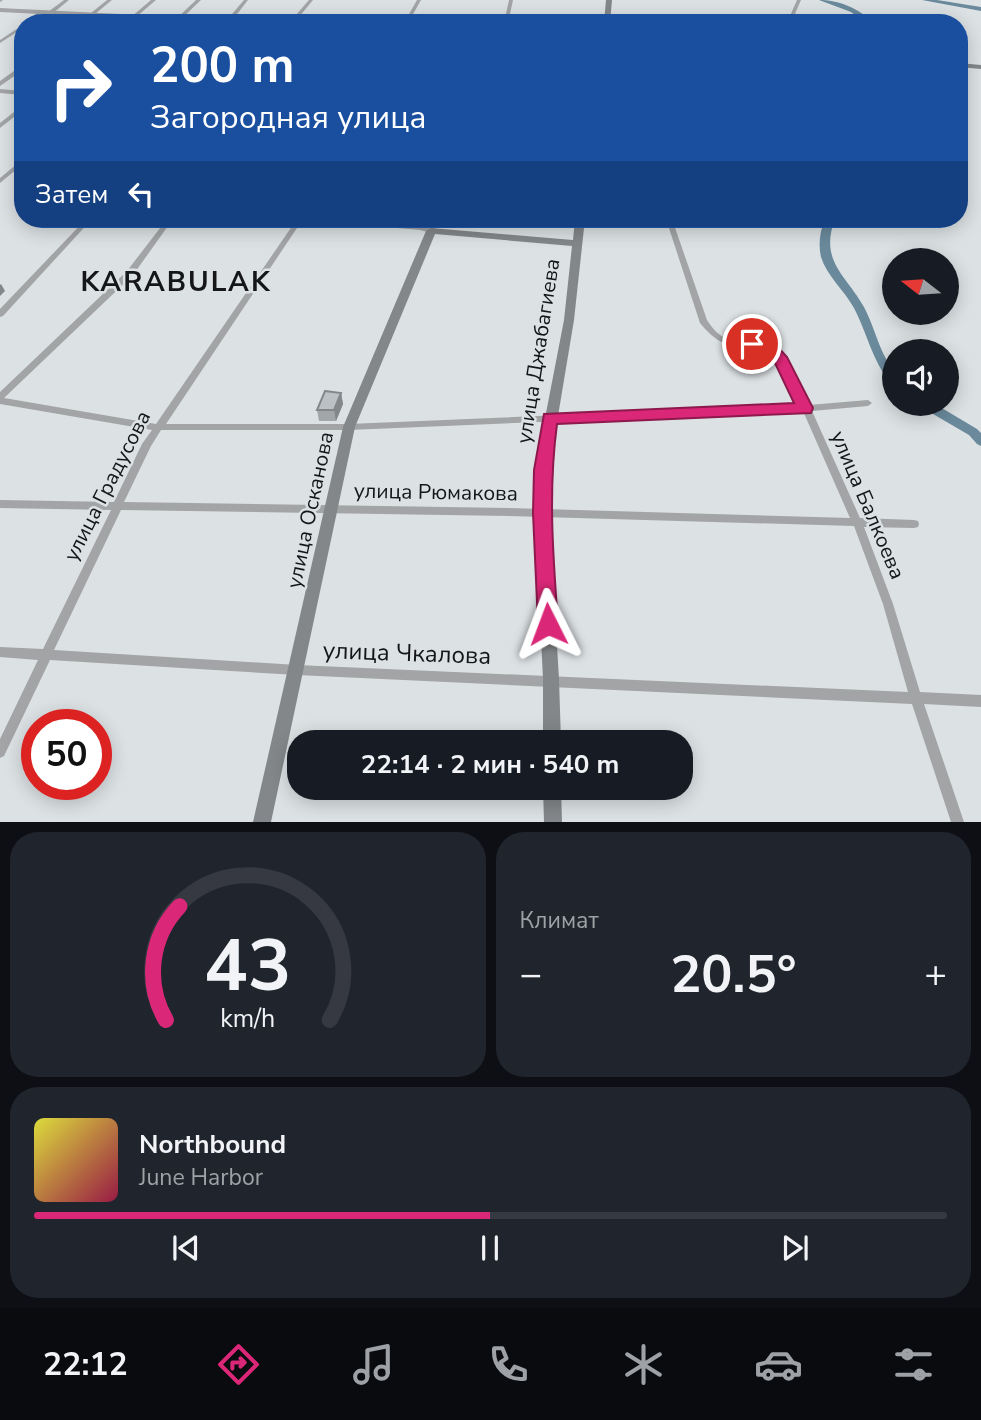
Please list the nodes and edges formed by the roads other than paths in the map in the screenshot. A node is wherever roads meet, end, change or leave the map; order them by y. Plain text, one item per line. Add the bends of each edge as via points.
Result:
1 (67, 0) edge
2 (110, 0) edge
3 (154, 0) edge
4 (199, 0) edge
5 (246, 0) edge
6 (311, 0) edge
7 (0, 10) edge
8 (41, 12) junction
9 (50, 13) junction
10 (38, 14) edge
11 (71, 14) edge
12 (93, 14) edge
13 (137, 14) edge
14 (184, 14) edge
15 (235, 14) edge
16 (299, 14) edge
17 (14, 32) edge
18 (0, 43) edge
19 (14, 114) edge
20 (0, 126) edge
21 (14, 169) edge
22 (0, 181) edge
23 (80, 228) edge
24 (163, 228) edge
25 (294, 228) edge
26 (432, 228) edge
27 (457, 228) edge
28 (578, 228) edge
29 (672, 228) edge
30 (576, 243) junction
31 (0, 313) edge
32 (0, 399) edge
33 (868, 403) dead end
34 (805, 408) junction
35 (550, 418) junction
36 (157, 427) junction
37 (349, 427) junction
38 (0, 504) edge
39 (115, 507) junction
40 (331, 509) junction
41 (542, 513) junction
42 (854, 520) junction
43 (914, 524) dead end
44 (0, 652) edge
45 (45, 655) junction
46 (297, 670) junction
47 (551, 679) junction
48 (915, 698) junction
49 (981, 701) edge
50 (552, 730) edge
51 (0, 752) edge
52 (552, 800) edge
53 (262, 821) edge
54 (553, 821) edge
55 (958, 821) edge

1 - 9 street
2 - 12 street
3 - 13 street
4 - 14 street
5 - 15 street
6 - 16 street
7 - 8 street
8 - 9 street
8 - 10 street
9 - 11 street
17 - 18 street
19 - 20 street
21 - 22 street
23 - 31 street
24 - 32 street via 130,272
25 - 36 street, улица Градусова
26 - 37 main road, улица Осканова
27 - 30 main road
28 - 30 main road, улица Джабагиева
29 - 34 street, улица Балкоева via 703,321 712,335 722,342 771,348
30 - 35 main road, улица Джабагиева via 569,320
32 - 36 street
33 - 34 street
34 - 35 street
34 - 42 street, улица Балкоева
35 - 37 street
35 - 41 main road, улица Джабагиева via 542,470
36 - 37 street
36 - 39 street, улица Градусова
37 - 40 main road, улица Осканова
38 - 39 street, улица Рюмакова
39 - 40 street, улица Рюмакова
39 - 45 street, улица Градусова
40 - 41 street, улица Рюмакова
40 - 46 main road, улица Осканова
41 - 42 street, улица Рюмакова
41 - 47 main road, улица Джабагиева
42 - 43 street, улица Рюмакова
42 - 48 street, улица Балкоева via 888,602
44 - 45 street, улица Чкалова
45 - 46 street, улица Чкалова
45 - 51 street, улица Градусова
46 - 47 street, улица Чкалова
46 - 53 main road, улица Осканова
47 - 48 street, улица Чкалова
47 - 50 main road, улица Джабагиева
48 - 49 street, улица Чкалова
48 - 55 street, улица Балкоева
52 - 54 main road

